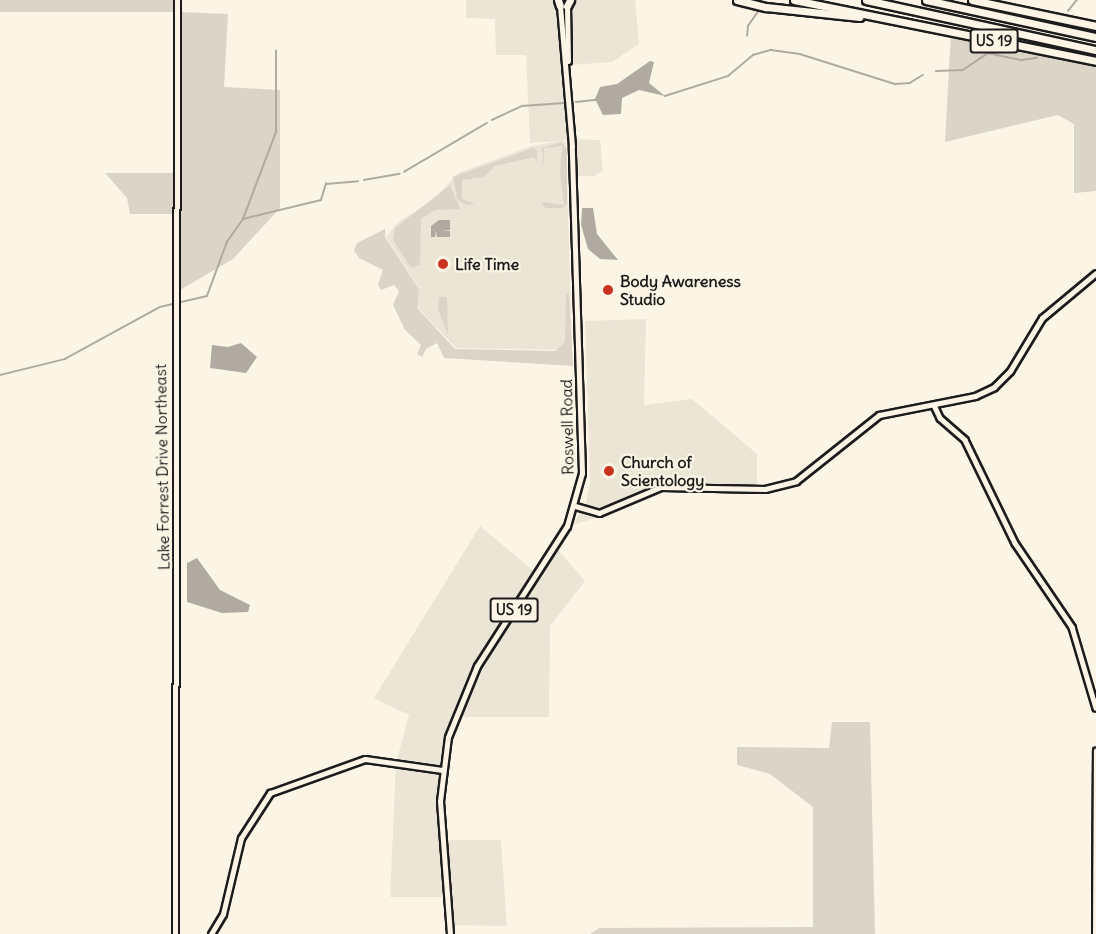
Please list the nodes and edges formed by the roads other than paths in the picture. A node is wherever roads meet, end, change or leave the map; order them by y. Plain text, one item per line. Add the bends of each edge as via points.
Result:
1 (177, 0) edge
2 (737, 0) edge
3 (794, 0) edge
4 (866, 0) edge
5 (926, 0) edge
6 (972, 0) edge
7 (564, 2) edge
8 (893, 19) junction
9 (1096, 26) edge
10 (1096, 37) edge
11 (1096, 50) edge
12 (1096, 61) edge
13 (1096, 273) edge
14 (934, 405) junction
15 (576, 506) junction
16 (1096, 708) edge
17 (1096, 751) edge
18 (442, 770) junction
19 (175, 934) edge
20 (211, 934) edge
21 (450, 934) edge
22 (1095, 934) edge

1 - 19 street, Lake Forrest Drive Northeast
2 - 8 highway via 766,7
3 - 8 highway
4 - 11 highway
5 - 10 highway
6 - 9 highway, US 19
7 - 15 main road, Roswell Road / US 19 via 582,446
8 - 12 highway, US 19
13 - 14 main road via 1042,318 1002,381 975,396
14 - 15 main road via 900,408 874,417 805,475 777,488 666,487 599,513
14 - 16 street via 940,418 965,440 1015,543 1072,627
15 - 18 main road, Roswell Road / US 19 via 562,536 472,677 454,719
17 - 22 street
18 - 20 main road via 365,759 270,793 241,838 222,914
18 - 21 main road, Roswell Road / US 19 via 441,826

